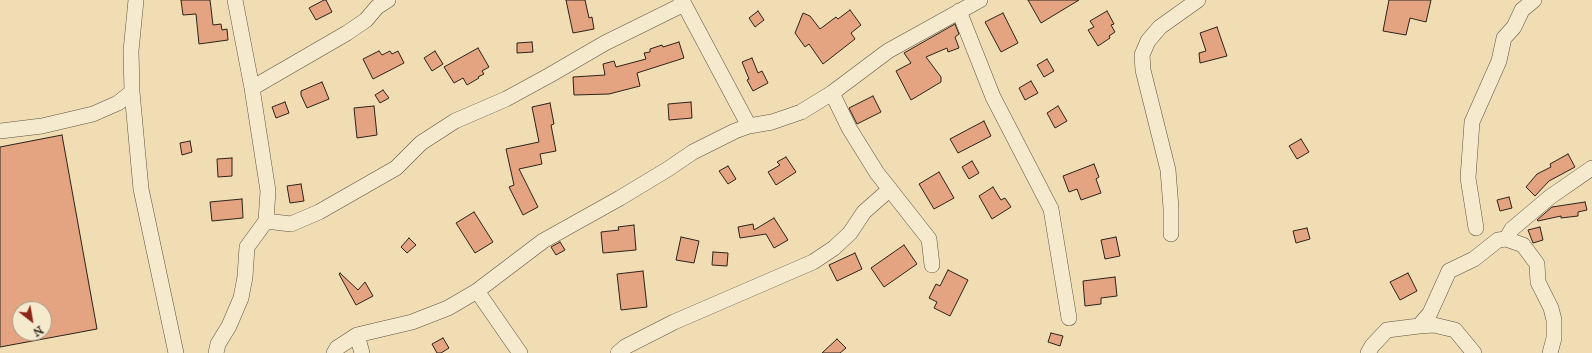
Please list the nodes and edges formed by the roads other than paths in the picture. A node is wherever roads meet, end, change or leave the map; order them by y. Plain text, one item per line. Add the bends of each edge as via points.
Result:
1 (136, 0) edge
2 (235, 0) edge
3 (388, 0) edge
4 (980, 0) edge
5 (1198, 0) edge
6 (1534, 0) edge
7 (683, 2) edge
8 (959, 11) junction
9 (252, 88) junction
10 (132, 92) junction
11 (832, 93) junction
12 (749, 126) junction
13 (0, 131) edge
14 (1592, 168) edge
15 (890, 190) junction
16 (266, 221) junction
17 (1476, 228) dead end
18 (1171, 234) dead end
19 (1506, 239) junction
20 (932, 266) dead end
21 (477, 291) junction
22 (1069, 318) dead end
23 (1419, 326) junction
24 (357, 335) junction
25 (176, 353) edge
26 (216, 353) edge
27 (334, 353) edge
28 (362, 353) edge
29 (520, 353) edge
30 (618, 353) edge
31 (1368, 353) edge
32 (1474, 353) edge
33 (1550, 353) edge

1 - 10 street via 131,51
2 - 9 street
3 - 9 street via 353,29
4 - 8 street
5 - 18 street via 1160,27 1148,41 1142,56 1143,70 1168,170
6 - 17 street via 1522,10 1514,27 1504,38 1499,61 1472,122 1468,178
7 - 12 street
7 - 16 street via 506,99 455,120 421,143 396,168 319,212 291,224
8 - 11 street via 888,51
8 - 22 street via 993,97 1051,209
9 - 16 street via 268,191
10 - 13 street via 118,103 93,114 42,126
10 - 25 street via 141,189
11 - 12 street via 801,112 772,122
11 - 15 street via 849,128
12 - 21 street via 716,139 620,198 543,241
14 - 19 street via 1550,197 1512,229
15 - 20 street via 929,239
15 - 30 street via 864,212 850,233 813,262 674,322
16 - 26 street via 247,247 241,298
19 - 23 street via 1498,240 1474,259 1449,271 1430,313
19 - 33 street via 1523,245 1537,264 1538,282 1554,320 1554,338
21 - 24 street via 448,308 412,322
21 - 29 street
23 - 31 street via 1388,330
23 - 32 street via 1434,325 1455,330
24 - 27 street via 337,348
24 - 28 street

